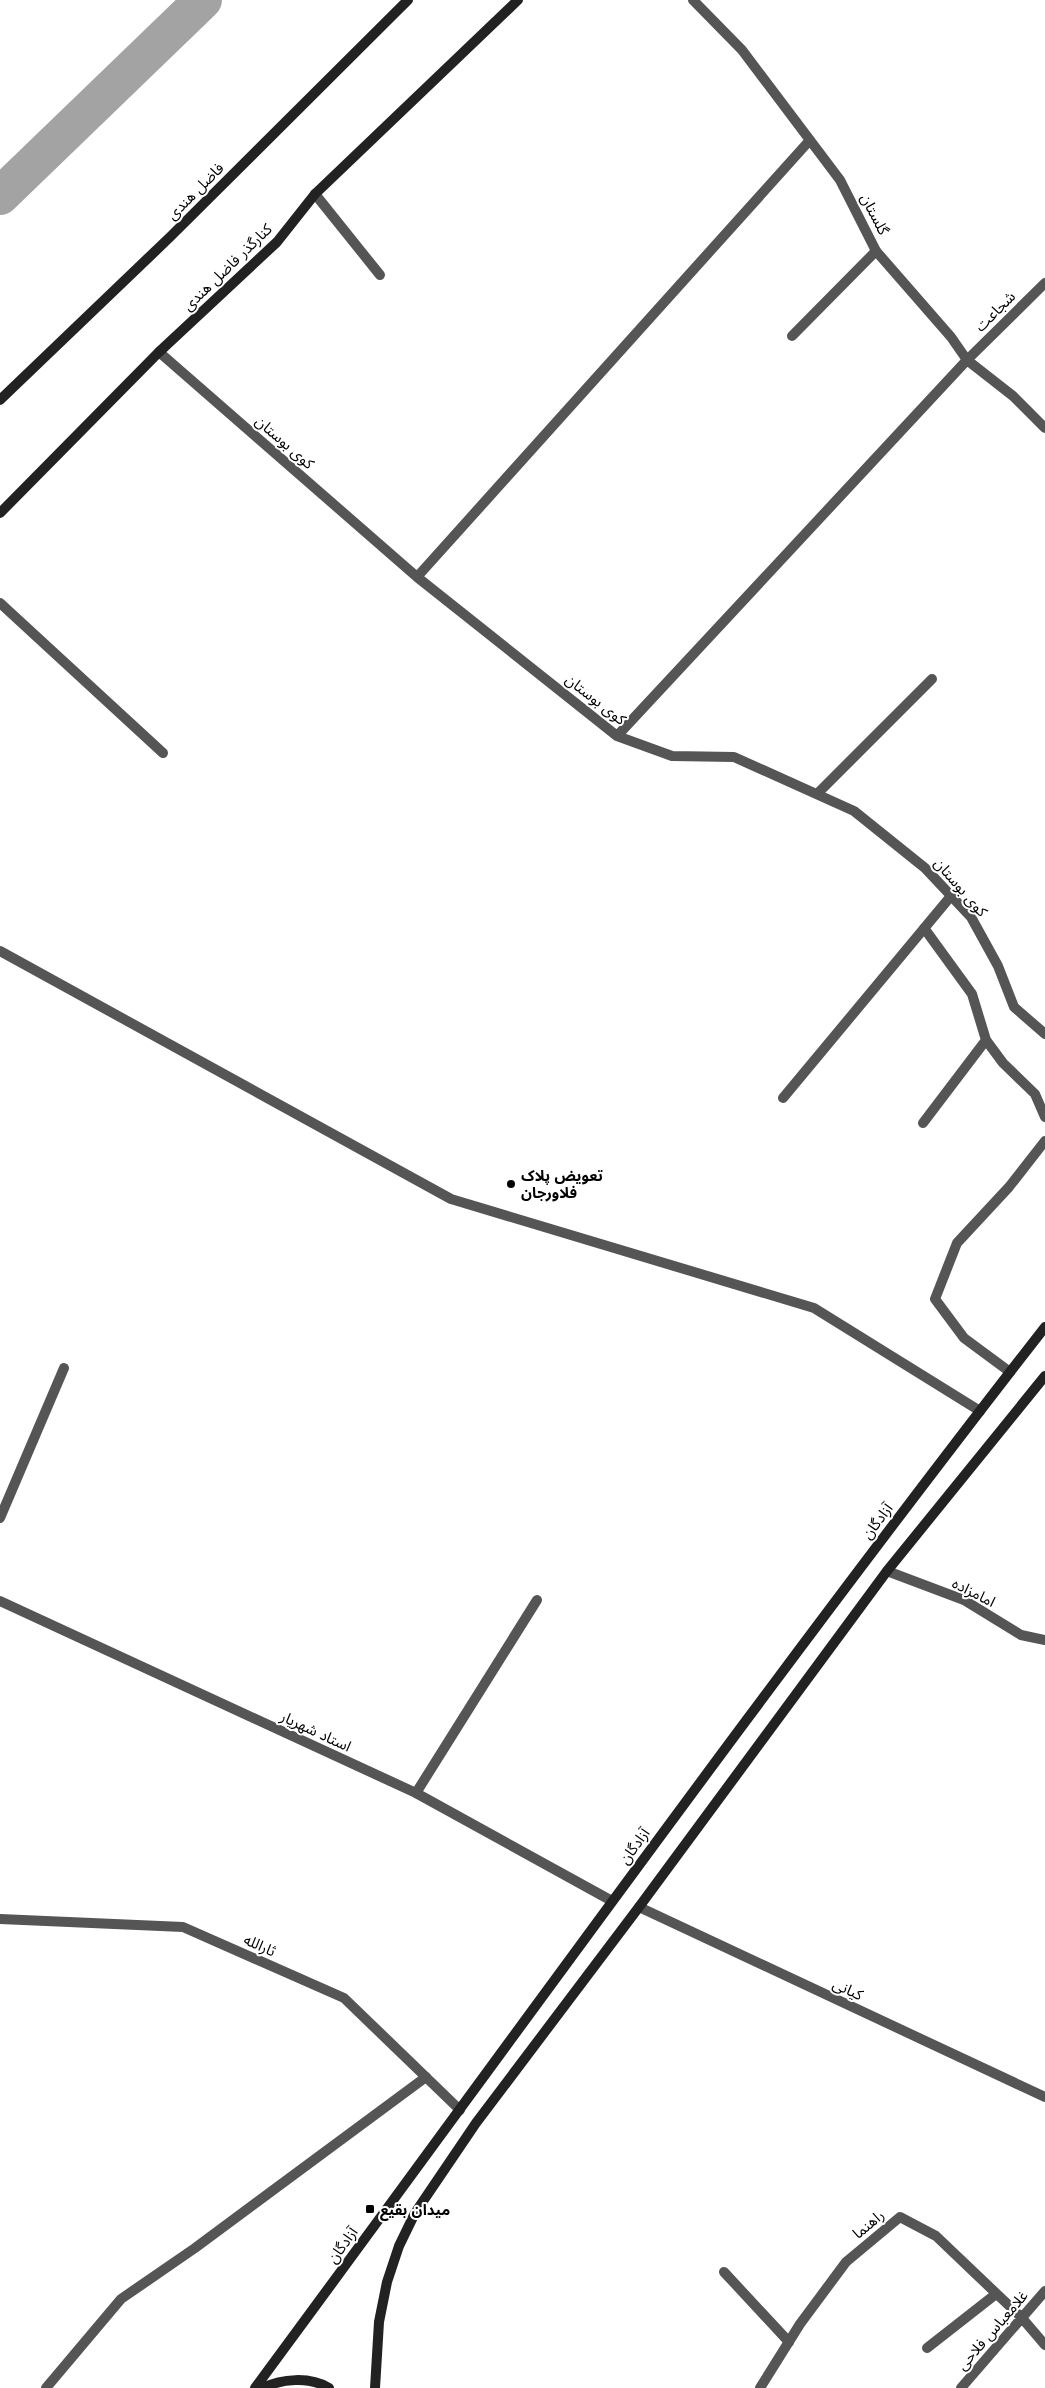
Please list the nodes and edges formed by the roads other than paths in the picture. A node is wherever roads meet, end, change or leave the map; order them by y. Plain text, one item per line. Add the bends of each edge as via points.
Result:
1 (408, 0) edge
2 (518, 0) edge
3 (694, 0) edge
4 (810, 140) junction
5 (315, 194) junction
6 (876, 251) junction
7 (380, 275) dead end
8 (1045, 283) edge
9 (792, 336) dead end
10 (158, 352) junction
11 (966, 360) junction
12 (0, 400) edge
13 (1045, 428) edge
14 (0, 513) edge
15 (417, 577) junction
16 (0, 603) edge
17 (932, 678) dead end
18 (617, 736) junction
19 (163, 753) dead end
20 (817, 794) junction
21 (951, 896) junction
22 (924, 928) junction
23 (0, 951) edge
24 (1045, 1034) edge
25 (986, 1040) junction
26 (783, 1098) dead end
27 (1045, 1117) edge
28 (923, 1123) dead end
29 (1045, 1141) edge
30 (1045, 1327) edge
31 (64, 1368) dead end
32 (1010, 1372) junction
33 (1045, 1376) edge
34 (1041, 1387) edge
35 (980, 1411) junction
36 (0, 1518) edge
37 (887, 1571) junction
38 (537, 1600) dead end
39 (0, 1601) edge
40 (1045, 1640) edge
41 (416, 1793) junction
42 (612, 1901) junction
43 (639, 1907) junction
44 (0, 1919) edge
45 (426, 2077) junction
46 (1045, 2097) edge
47 (460, 2110) junction
48 (724, 2272) dead end
49 (1045, 2291) edge
50 (996, 2294) junction
51 (1022, 2318) junction
52 (789, 2342) junction
53 (1045, 2345) edge
54 (927, 2348) dead end
55 (46, 2388) edge
56 (256, 2388) edge
57 (262, 2388) edge
58 (329, 2388) edge
59 (375, 2388) edge
60 (760, 2388) edge
61 (961, 2388) edge

1 - 12 main road, فاضل هندی
2 - 5 main road, کنارگذر فاضل هندی
3 - 4 street, گلستان via 742,50
4 - 6 street, گلستان via 840,180
4 - 15 street
5 - 7 street
5 - 10 main road, کنارگذر فاضل هندی via 277,242
6 - 9 street
6 - 11 street, گلستان via 951,337
8 - 11 street, شجاعت
10 - 14 main road, کنارگذر فاضل هندی
10 - 15 street, کوی بوستان
11 - 13 street, گلستان via 1012,396
11 - 18 street, شجاعت
15 - 18 street, کوی بوستان
16 - 19 street
17 - 20 street
18 - 20 street, کوی بوستان via 672,756 734,756
20 - 21 street, کوی بوستان via 854,811 925,868
21 - 22 street
21 - 24 street, کوی بوستان via 970,917 998,966 1014,1007
22 - 25 street via 972,994
22 - 26 street
23 - 35 street via 451,1199 814,1308
25 - 27 street via 1003,1063 1035,1094
25 - 28 street
29 - 32 street via 1009,1187 957,1243 934,1299 964,1338
30 - 32 main road, آزادگان
31 - 36 street
32 - 35 main road, آزادگان
33 - 34 main road
34 - 37 main road
35 - 42 main road, آزادگان
37 - 40 street, امامزاده via 964,1600 1021,1635
37 - 43 main road
38 - 41 street
39 - 41 street, استاد شهریار
41 - 42 street, استاد شهریار
42 - 47 main road, آزادگان
43 - 46 street, کیانی
43 - 59 main road via 476,2123 415,2213 387,2282
44 - 45 street, ثارالله via 183,1927 344,1998
45 - 47 street, ثارالله
45 - 55 street via 121,2299
47 - 56 main road, آزادگان
48 - 52 street
49 - 51 street, غلامعباس فلاحی
50 - 51 street, راهنما
50 - 52 street, راهنما via 936,2236 900,2217 846,2262
50 - 54 street
51 - 53 street, راهنما
51 - 61 street, غلامعباس فلاحی
52 - 60 street, راهنما
57 - 58 main road via 275,2382 300,2380

